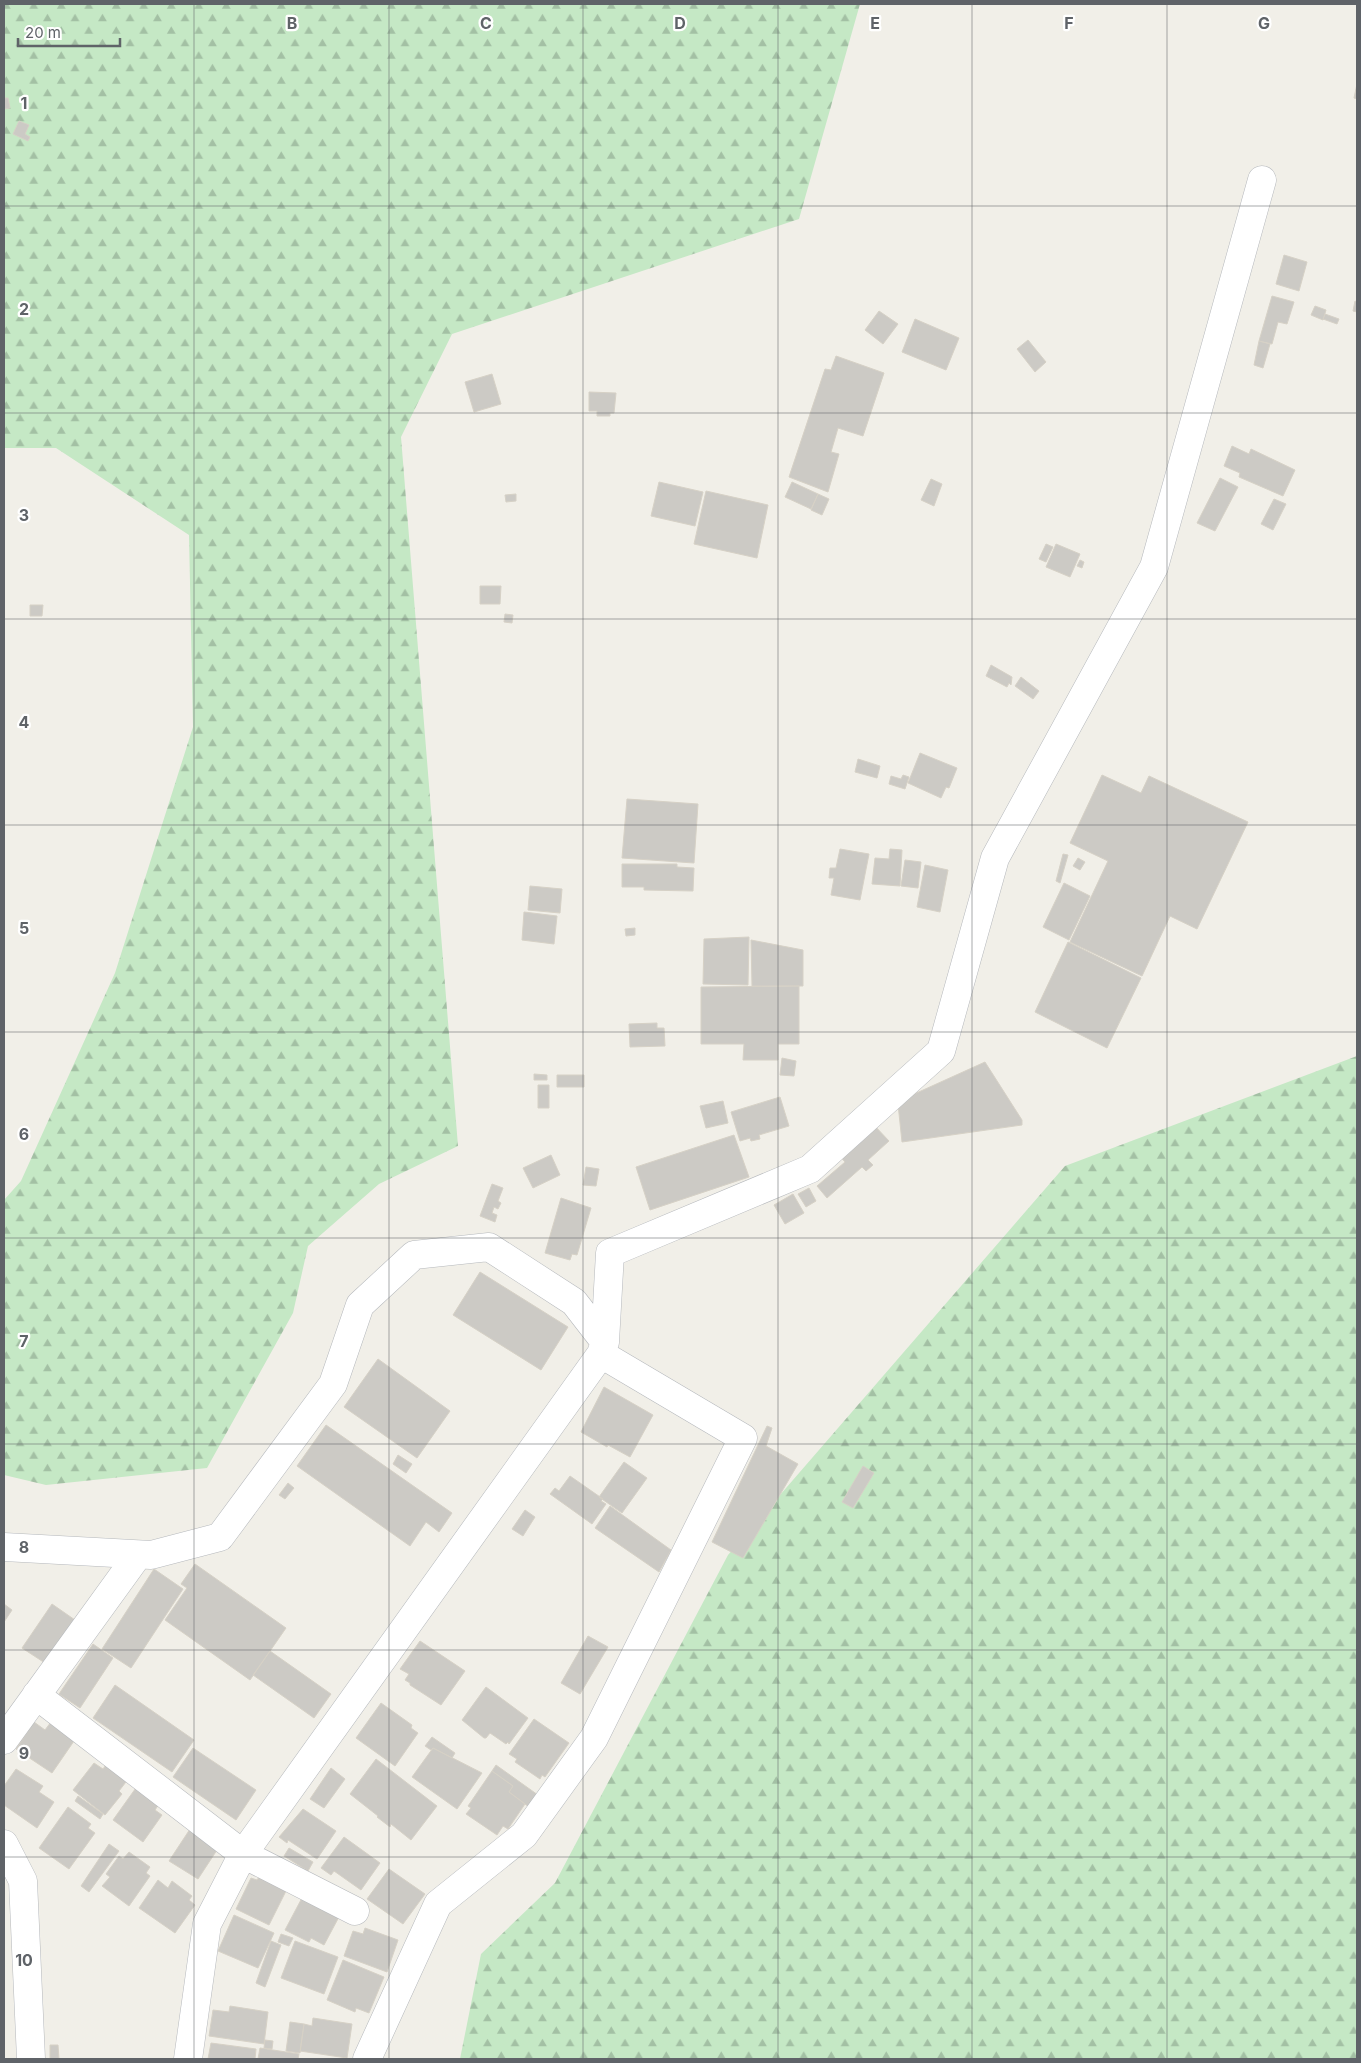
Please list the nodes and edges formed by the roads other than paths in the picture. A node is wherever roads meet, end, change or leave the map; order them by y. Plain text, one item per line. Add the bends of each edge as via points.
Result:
1 (1262, 180) dead end
2 (603, 1348) junction
3 (4, 1547) edge
4 (138, 1555) junction
5 (36, 1695) junction
6 (4, 1740) edge
7 (4, 1844) edge
8 (243, 1854) junction
9 (355, 1911) dead end
10 (31, 2059) edge
11 (188, 2059) edge
12 (367, 2059) edge

1 - 2 street via 1154,567 995,858 941,1051 810,1169 610,1253
2 - 4 street via 574,1302 489,1247 414,1255 360,1305 333,1384 220,1537 151,1555
2 - 8 street
2 - 12 street via 742,1438 594,1738 524,1836 438,1904
3 - 4 street
4 - 5 street
5 - 6 street
5 - 8 street
7 - 10 street via 23,1881
8 - 9 street
8 - 11 street via 207,1924

